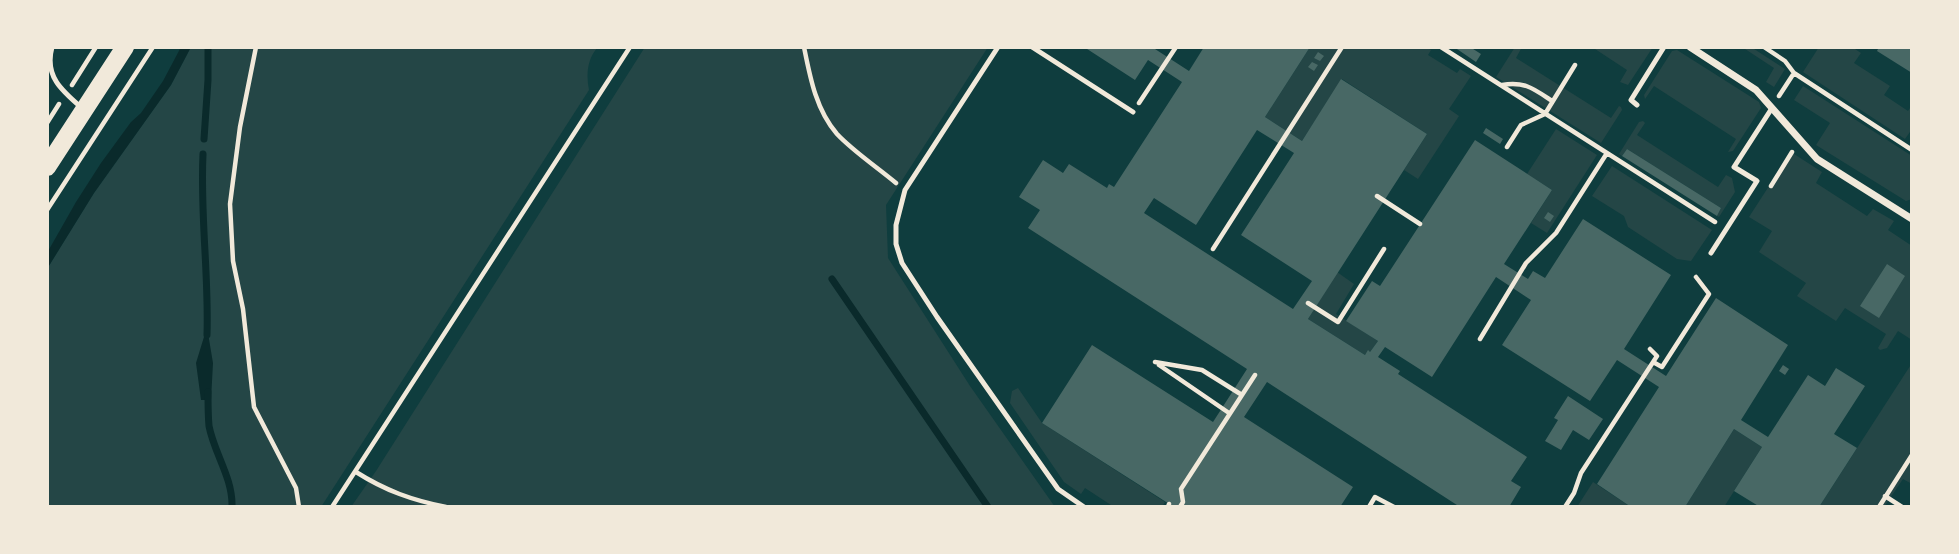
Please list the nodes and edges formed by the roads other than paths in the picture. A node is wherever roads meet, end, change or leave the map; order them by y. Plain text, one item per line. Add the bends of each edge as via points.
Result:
1 (52, 47) edge
2 (125, 47) edge
3 (998, 47) edge
4 (1032, 47) edge
5 (1664, 47) edge
6 (1690, 47) edge
7 (1637, 105) dead end
8 (1772, 108) junction
9 (85, 110) junction
10 (1133, 112) road end
11 (47, 167) edge
12 (1912, 219) edge
13 (1711, 253) dead end
14 (1084, 507) edge

1 - 9 lane via 50,72
2 - 9 main road
3 - 14 lane via 905,190 895,244 937,317 1058,489
4 - 10 lane
5 - 7 lane via 1630,100
6 - 8 street via 1756,90
8 - 12 street via 1817,159
8 - 13 lane via 1734,167 1757,181
9 - 11 main road

